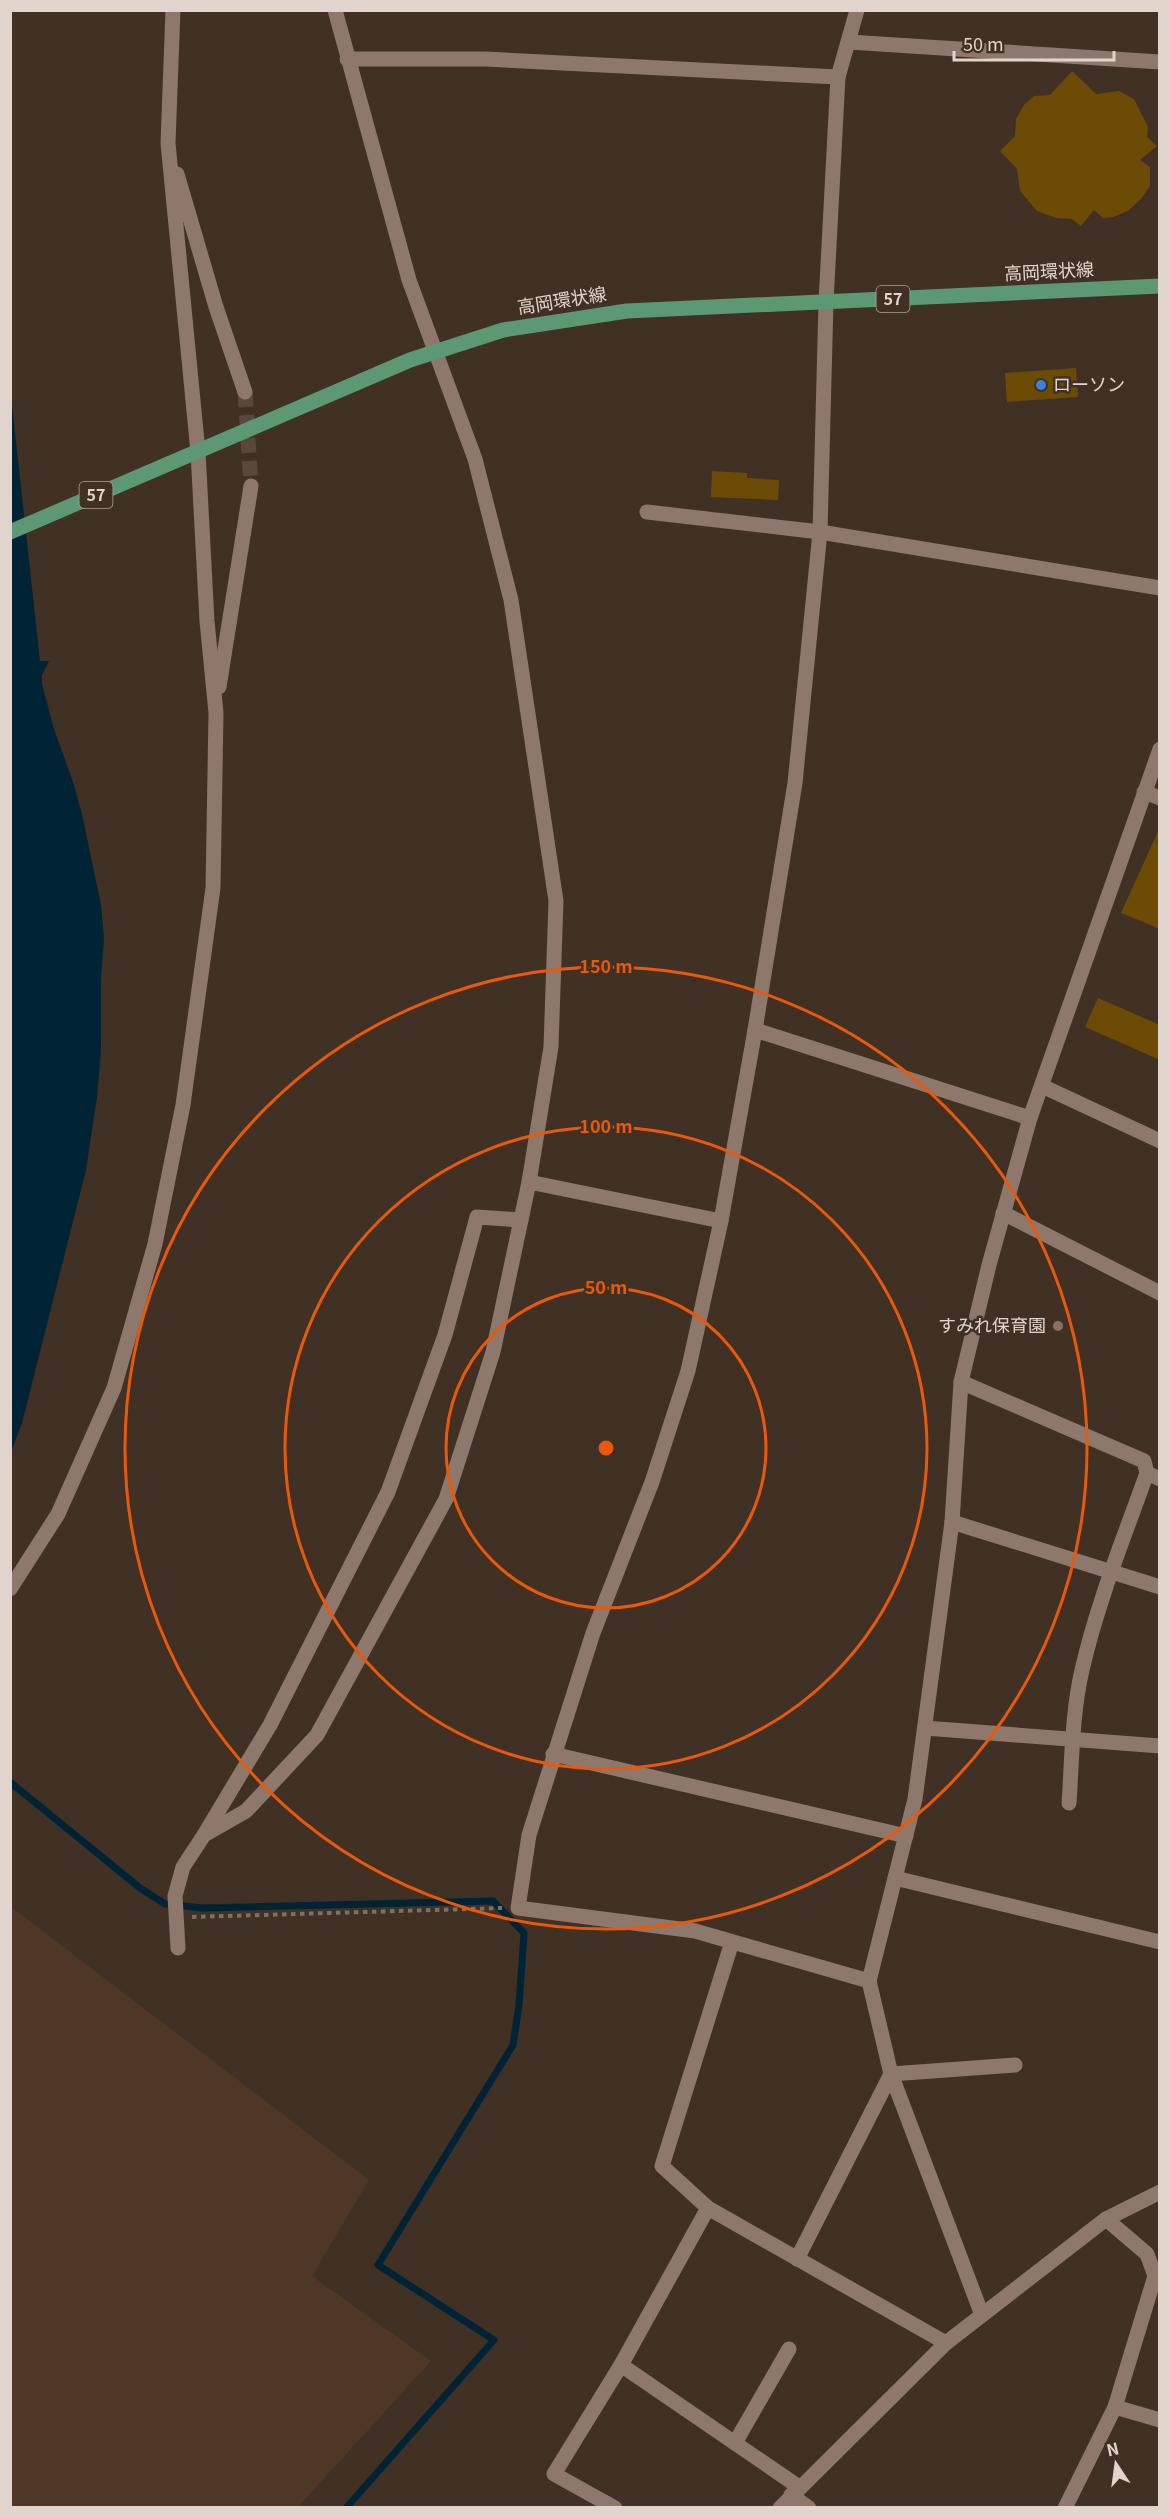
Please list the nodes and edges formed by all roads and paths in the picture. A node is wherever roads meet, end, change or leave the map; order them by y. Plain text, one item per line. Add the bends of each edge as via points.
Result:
1 (173, 10) edge
2 (335, 10) edge
3 (857, 10) edge
4 (849, 42) junction
5 (347, 59) junction
6 (1160, 62) edge
7 (838, 77) junction
8 (168, 143) junction
9 (1160, 286) edge
10 (826, 302) junction
11 (245, 392) tunnel mouth
12 (198, 452) junction
13 (251, 486) tunnel mouth
14 (647, 512) dead end
15 (10, 532) edge
16 (820, 532) junction
17 (1160, 588) edge
18 (216, 713) junction
19 (1160, 749) edge
20 (1144, 792) junction
21 (1160, 798) edge
22 (756, 1030) junction
23 (1042, 1086) junction
24 (1030, 1118) junction
25 (1160, 1141) edge
26 (529, 1182) junction
27 (1004, 1213) junction
28 (521, 1220) junction
29 (722, 1221) junction
30 (1160, 1293) edge
31 (961, 1382) junction
32 (1153, 1476) edge
33 (952, 1522) junction
34 (1112, 1572) junction
35 (1160, 1587) edge
36 (10, 1589) edge
37 (925, 1728) junction
38 (1073, 1739) junction
39 (1160, 1746) edge
40 (553, 1754) junction
41 (1069, 1803) dead end
42 (204, 1835) junction
43 (906, 1836) junction
44 (895, 1878) junction
45 (518, 1908) junction
46 (176, 1917) junction
47 (732, 1942) junction
48 (1160, 1942) edge
49 (178, 1948) dead end
50 (869, 1982) junction
51 (1015, 2065) dead end
52 (891, 2074) junction
53 (1160, 2192) edge
54 (708, 2208) junction
55 (1106, 2220) junction
56 (797, 2259) junction
57 (982, 2315) junction
58 (946, 2343) junction
59 (789, 2349) dead end
60 (621, 2365) junction
61 (1115, 2407) junction
62 (1160, 2420) edge
63 (735, 2443) junction
64 (795, 2491) junction
65 (615, 2508) edge
66 (780, 2508) edge
67 (809, 2508) edge
68 (1065, 2508) edge

1 - 8 street
2 - 5 street
3 - 4 street
4 - 6 street
4 - 7 street
5 - 7 street via 485,59
5 - 26 street via 409,280 475,459 511,600 555,901 551,1047
7 - 10 street
8 - 11 street
8 - 12 street
9 - 10 main road, 高岡環状線 / 57
10 - 12 main road, 高岡環状線 / 57 via 627,311 504,330 410,360
10 - 16 street
12 - 15 main road, 高岡環状線 / 57
12 - 18 street
13 - 18 street
14 - 16 street
16 - 17 street
16 - 22 street via 795,783
18 - 36 street via 213,888 183,1105 155,1244 114,1388 58,1514
19 - 20 street
20 - 21 street
20 - 23 street
22 - 24 street
22 - 29 street
23 - 24 street
23 - 25 street
24 - 27 street
26 - 28 street
26 - 29 street
27 - 30 street
27 - 31 street
28 - 42 street via 493,1352 446,1499 317,1735 246,1811
28 - 42 street via 477,1217 445,1335 388,1492 270,1725
29 - 40 street via 688,1371
31 - 32 street via 1144,1461
31 - 33 street
32 - 34 street
33 - 34 street
33 - 37 street
34 - 35 street
34 - 38 street via 1082,1671
37 - 38 street
37 - 43 street
38 - 39 street
38 - 41 street
40 - 43 street
40 - 45 street via 529,1834
42 - 46 street via 183,1867 175,1896
43 - 44 street
44 - 48 street
44 - 50 street
45 - 46 path
45 - 47 street via 695,1931
46 - 49 street
47 - 50 street
47 - 54 street via 662,2166
50 - 52 street
51 - 52 street
52 - 56 street
52 - 57 street
53 - 55 street
54 - 56 street
54 - 60 street
55 - 57 street
55 - 61 street via 1147,2254 1155,2276
56 - 58 street
57 - 58 street
58 - 64 street
59 - 63 street
60 - 63 street
60 - 65 street via 554,2474
61 - 62 street
61 - 68 street
63 - 64 street
64 - 66 street
64 - 67 street

